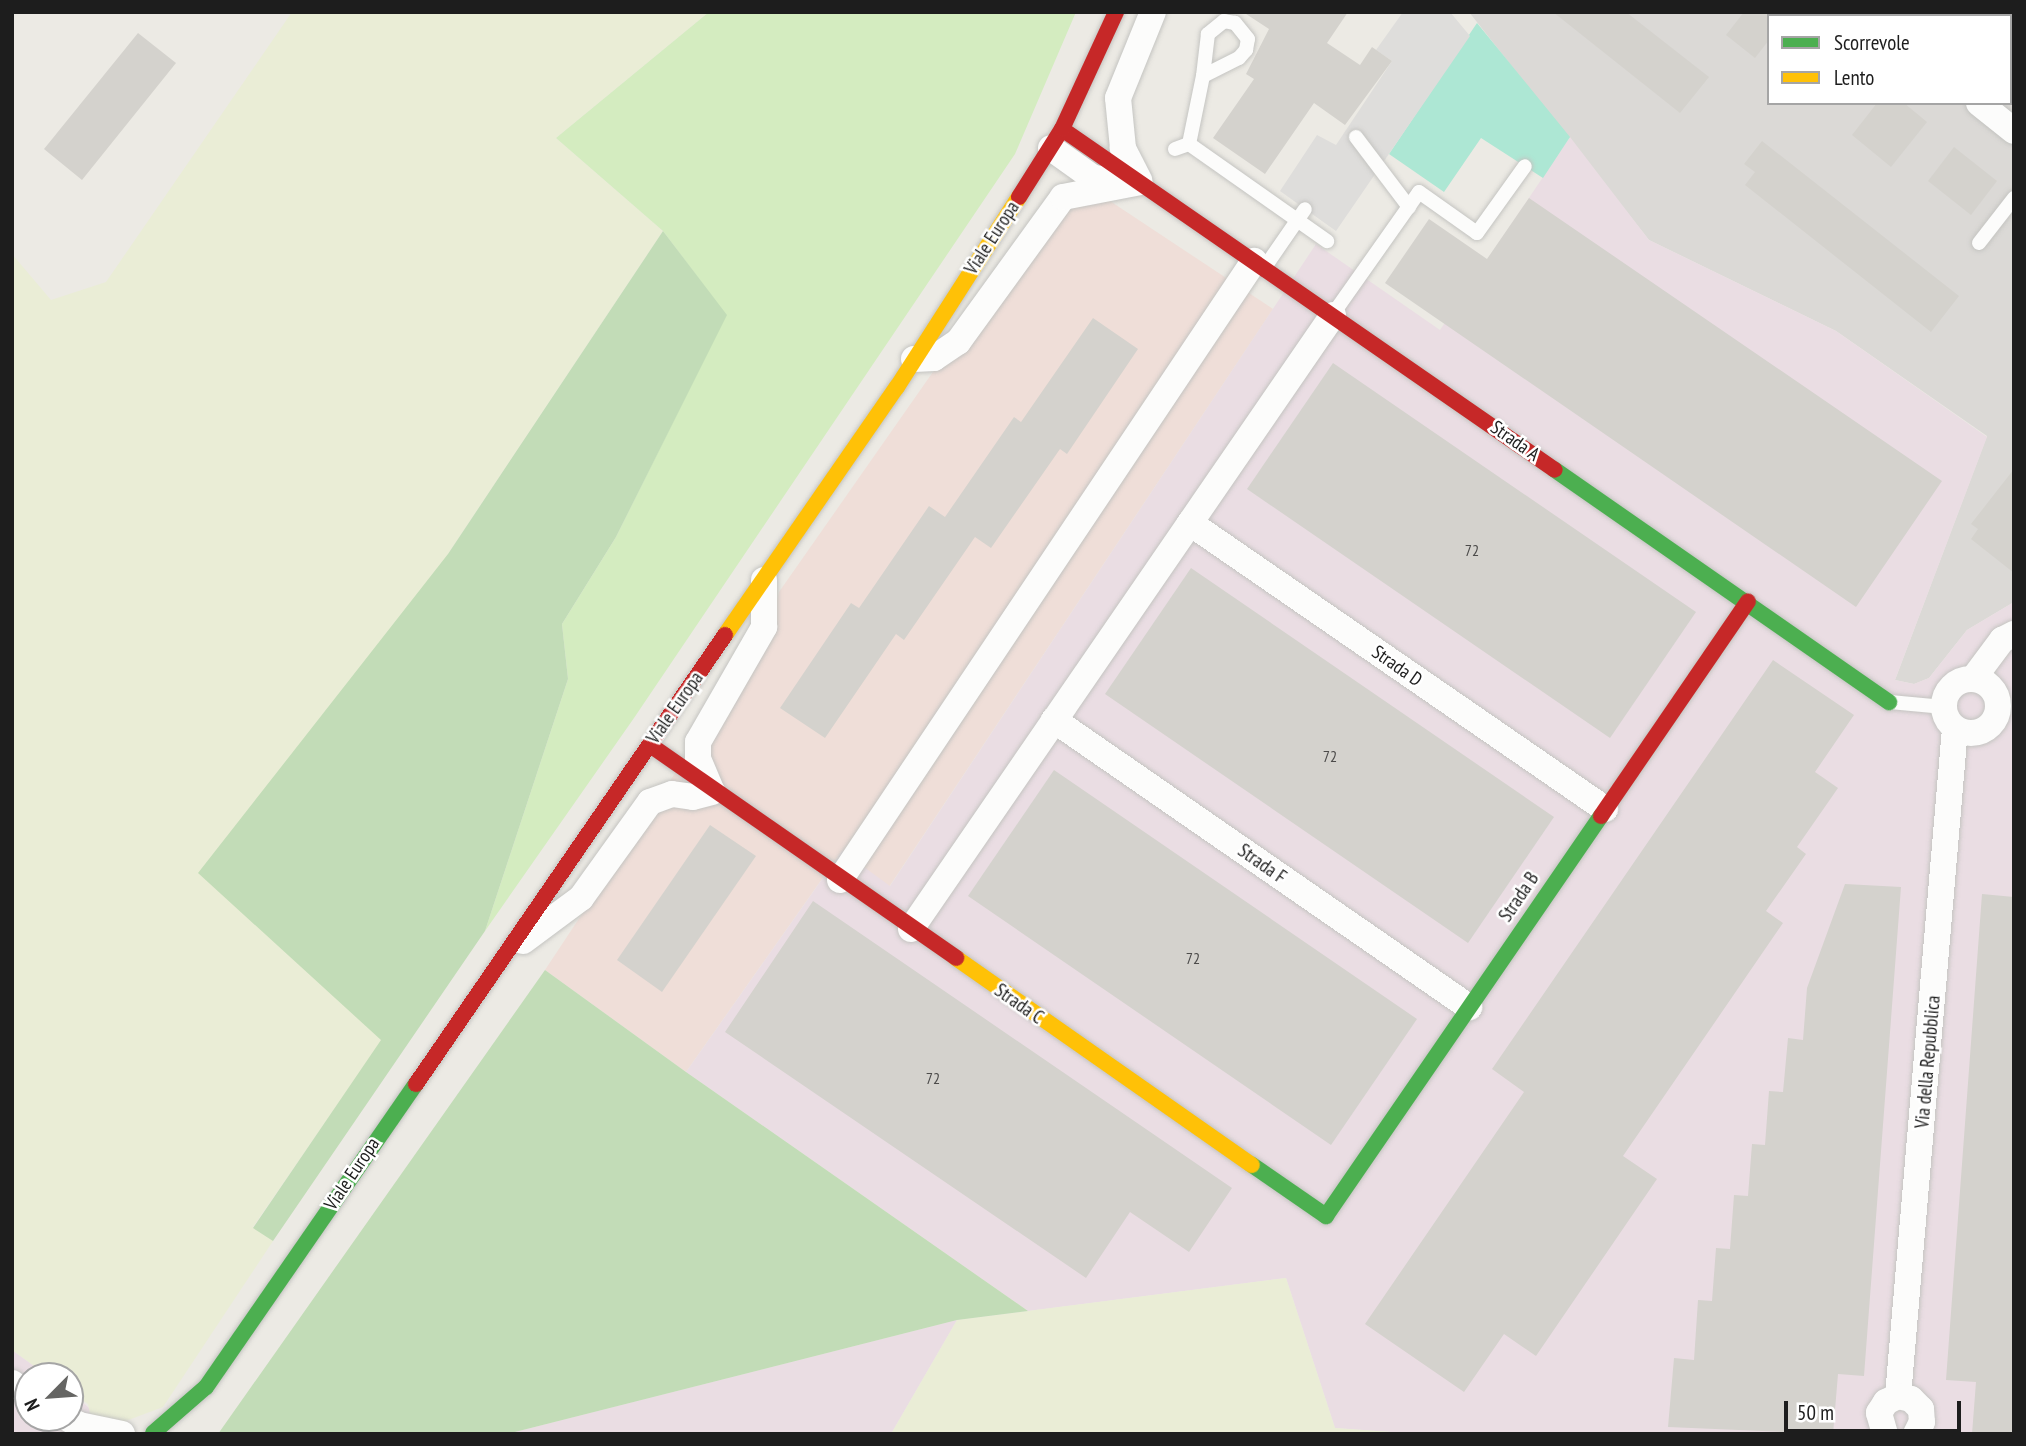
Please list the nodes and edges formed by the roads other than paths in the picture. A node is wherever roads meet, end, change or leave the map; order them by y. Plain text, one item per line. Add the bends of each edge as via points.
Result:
1 (1116, 12) edge
2 (1153, 12) edge
3 (1203, 76) dead end
4 (1982, 105) edge
5 (2014, 131) edge
6 (1356, 137) dead end
7 (1056, 139) junction
8 (1525, 166) dead end
9 (1140, 182) junction
10 (2014, 198) edge
11 (1409, 207) junction
12 (1302, 215) junction
13 (1327, 241) dead end
14 (1979, 243) dead end
15 (1259, 264) junction
16 (1332, 315) junction
17 (914, 359) junction
18 (1190, 523) junction
19 (764, 580) junction
20 (1748, 601) junction
21 (2014, 634) edge
22 (1973, 679) junction
23 (1889, 702) joint
24 (1949, 718) junction
25 (1054, 720) junction
26 (644, 752) junction
27 (712, 792) junction
28 (1605, 809) junction
29 (839, 880) junction
30 (911, 929) junction
31 (502, 957) junction
32 (1469, 1007) junction
33 (1326, 1216) joint
34 (206, 1387) junction
35 (1898, 1396) junction
36 (198, 1422) dead end
37 (84, 1427) edge
38 (153, 1433) edge
39 (122, 1434) edge
40 (142, 1434) edge
41 (161, 1434) edge
42 (1885, 1434) edge
43 (1916, 1434) edge

1 - 7 street, Viale Europa
2 - 9 street, Strada A via 1118,97 1123,148
3 - 12 lane via 1182,147
4 - 5 street
6 - 11 lane
7 - 9 street, Strada A via 1093,178
7 - 17 street, Viale Europa
8 - 11 lane via 1477,233 1419,192
9 - 15 street, Strada A
9 - 17 street via 1063,197 958,342 934,358
10 - 14 lane
11 - 16 lane
12 - 13 lane
12 - 15 lane
15 - 16 street, Strada A
15 - 29 street
16 - 18 street
16 - 20 street, Strada A
17 - 19 street, Viale Europa
18 - 25 street
18 - 28 street, Strada D
19 - 26 street, Viale Europa
19 - 27 street via 764,628 698,742 698,759
20 - 23 street, Strada A
20 - 28 street, Strada B
21 - 22 street via 2001,640
22 - 24 street via 1955,684
22 - 24 street via 1989,687 1997,711 1980,732
23 - 24 lane
24 - 35 street, Via della Repubblica
25 - 30 street
25 - 32 street, Strada F
26 - 27 street, Strada C via 669,781
26 - 31 street, Viale Europa
27 - 29 street, Strada C
27 - 31 street via 693,797 671,793 650,802 582,898
28 - 32 street, Strada B
29 - 30 street, Strada C
30 - 33 street, Strada C
31 - 34 street, Viale Europa
32 - 33 street, Strada B
34 - 36 street, Viale Europa
34 - 38 street, Viale Europa
35 - 42 street via 1885,1402 1879,1413
35 - 43 street via 1911,1399 1921,1409 1923,1422
37 - 39 street
38 - 40 street
38 - 41 street

